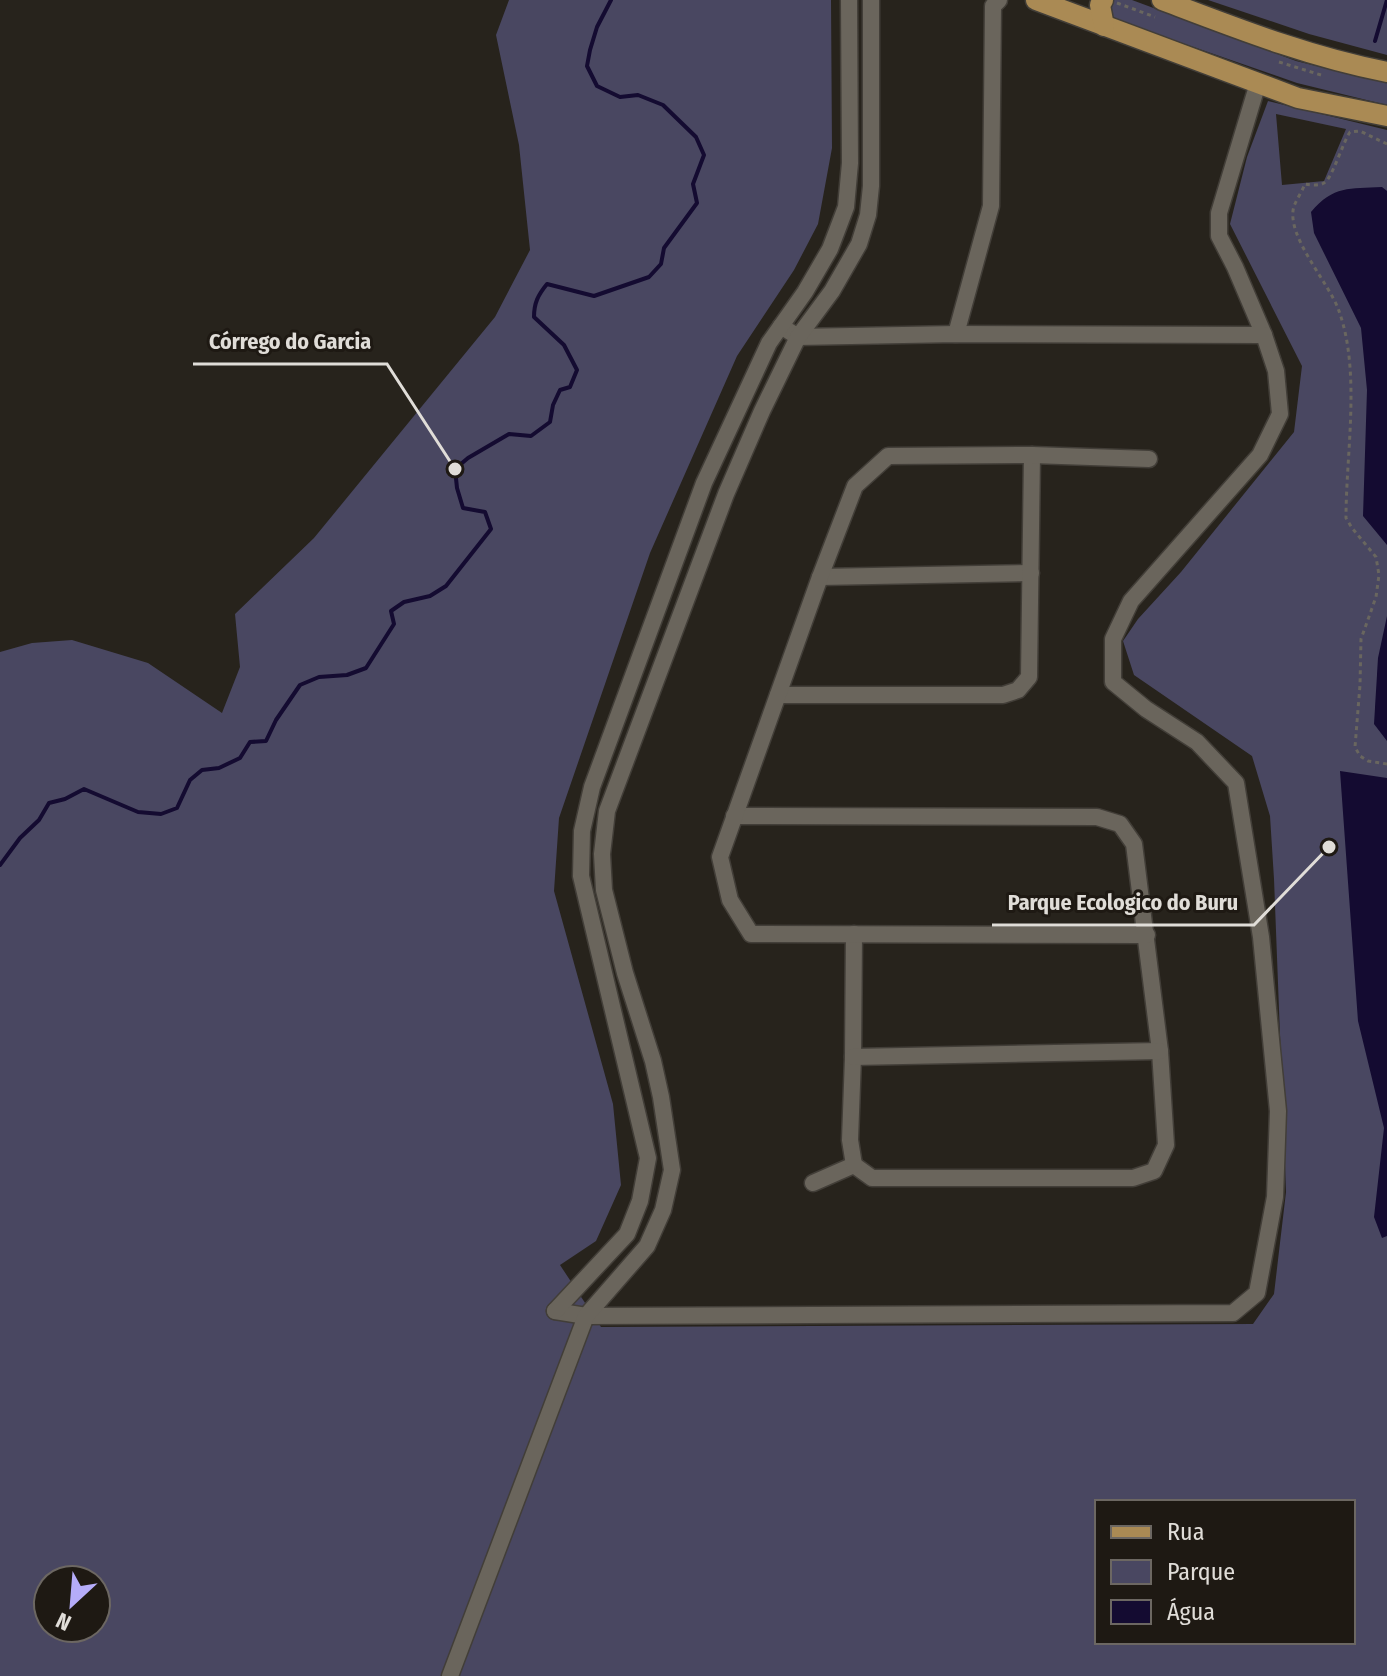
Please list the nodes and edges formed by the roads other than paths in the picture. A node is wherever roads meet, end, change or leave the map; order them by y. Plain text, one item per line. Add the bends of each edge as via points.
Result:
1 (849, 0) edge
2 (871, 0) edge
3 (999, 0) edge
4 (1036, 0) edge
5 (1103, 0) edge
6 (1162, 0) edge
7 (1104, 26) junction
8 (1387, 72) edge
9 (1258, 83) junction
10 (1387, 116) edge
11 (781, 326) junction
12 (956, 334) junction
13 (1264, 335) junction
14 (798, 337) junction
15 (1032, 455) junction
16 (1149, 459) dead end
17 (1031, 573) junction
18 (820, 577) junction
19 (778, 695) junction
20 (734, 816) junction
21 (854, 934) junction
22 (1147, 935) junction
23 (1160, 1051) junction
24 (853, 1057) junction
25 (854, 1165) junction
26 (813, 1183) dead end
27 (586, 1316) junction
28 (450, 1676) edge

1 - 11 street via 846,207 830,249
2 - 14 street via 868,215 859,244
3 - 12 street via 993,6 991,206
4 - 7 main road
5 - 7 main road
6 - 8 main road via 1272,42
7 - 9 main road
9 - 10 main road via 1298,98
9 - 13 street via 1219,213 1219,236
11 - 14 street
11 - 27 street via 704,483 609,738 582,831 581,876 648,1158 627,1234 555,1311
12 - 13 street
12 - 14 street
13 - 27 street via 1276,371 1280,414 1260,455 1131,601 1113,639 1113,682 1197,742 1236,783 1261,937 1278,1111 1275,1197 1257,1293 1233,1313
14 - 27 street via 726,494 607,811 604,890 653,1061 672,1170 647,1246
15 - 16 street
15 - 17 street
15 - 18 street via 888,456 855,486
17 - 18 street
17 - 19 street via 1029,677 1018,690 1003,695
18 - 19 street
19 - 20 street
20 - 21 street via 720,857 730,900 751,934
20 - 22 street via 1097,817 1120,824 1134,844
21 - 22 street
21 - 24 street
22 - 23 street
23 - 24 street
23 - 25 street via 1166,1145 1154,1171 1133,1178 872,1178
24 - 25 street
25 - 26 street
27 - 28 street

